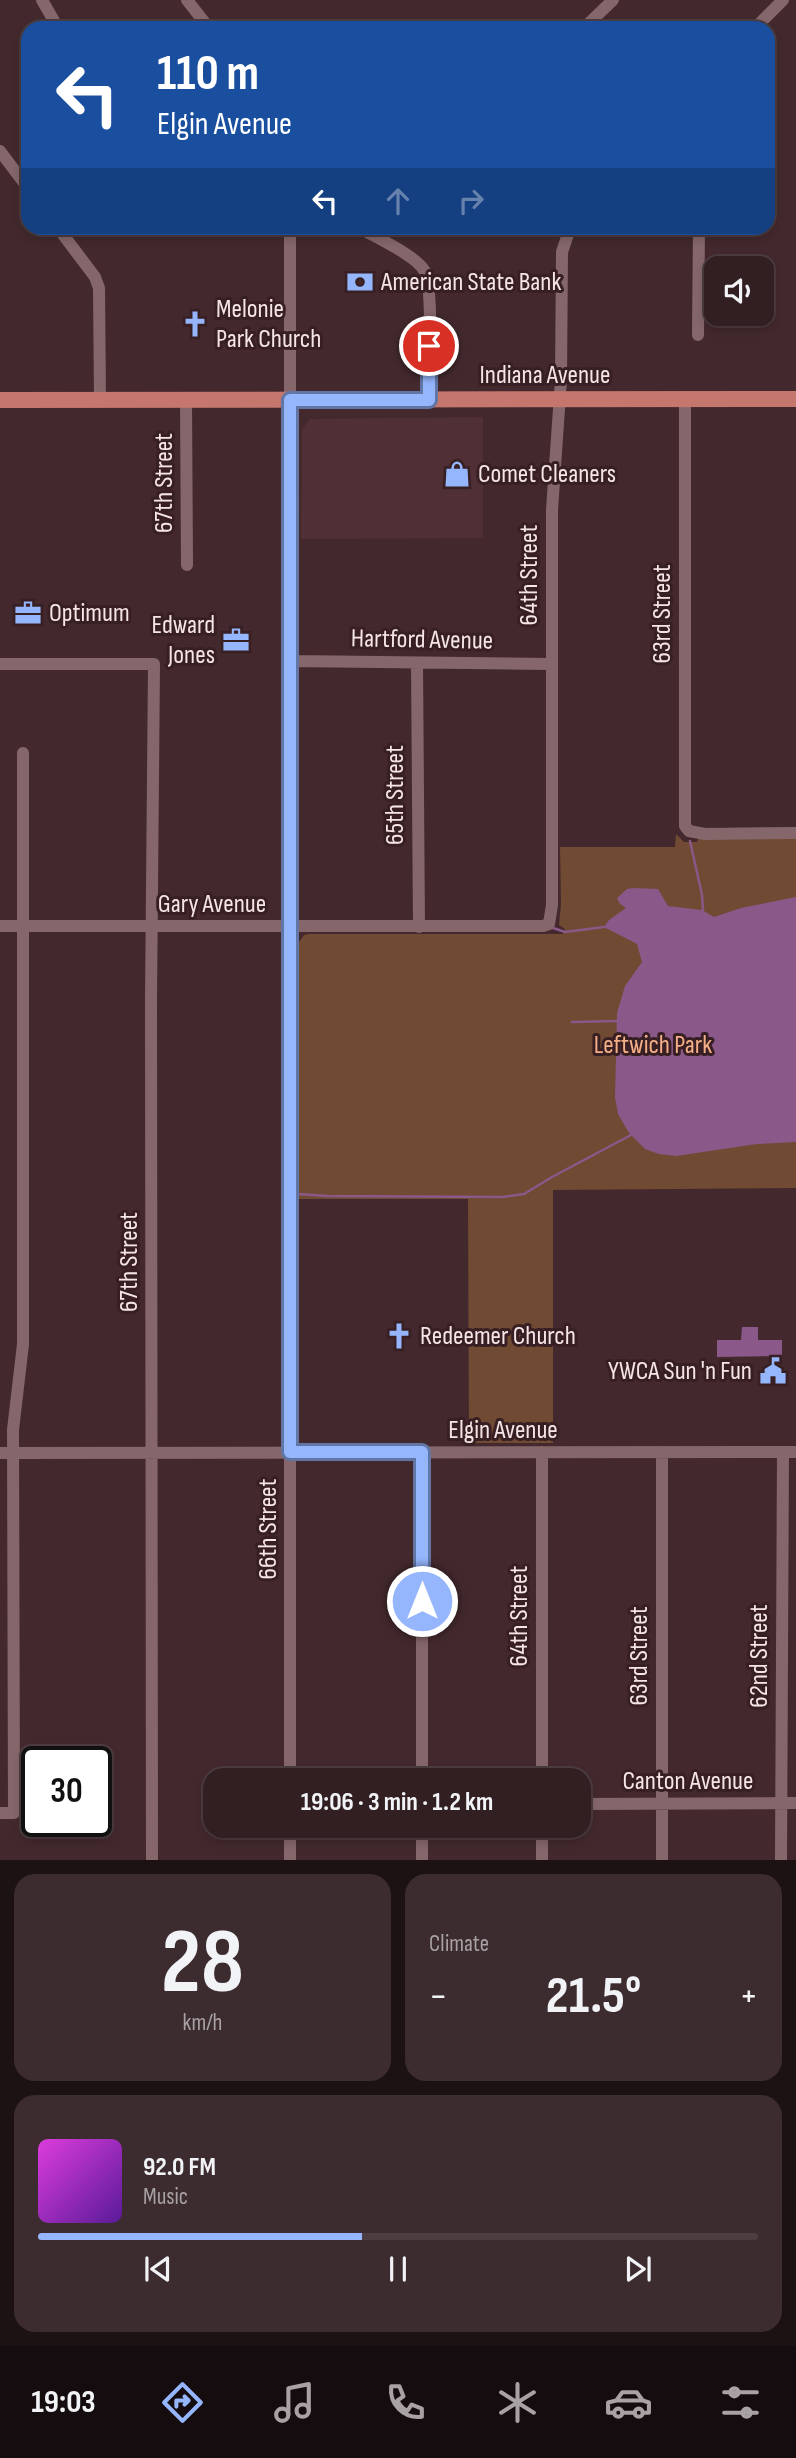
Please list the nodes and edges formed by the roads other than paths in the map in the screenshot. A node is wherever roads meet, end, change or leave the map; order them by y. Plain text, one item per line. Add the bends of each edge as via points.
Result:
1 (42, 0) edge
2 (187, 0) edge
3 (613, 0) edge
4 (783, 0) edge
5 (54, 21) edge
6 (204, 21) edge
7 (591, 21) edge
8 (762, 21) edge
9 (0, 151) edge
10 (21, 179) edge
11 (63, 235) edge
12 (290, 235) edge
13 (372, 235) edge
14 (568, 235) edge
15 (699, 235) edge
16 (698, 335) dead end
17 (796, 399) edge
18 (0, 400) edge
19 (100, 400) junction
20 (186, 400) junction
21 (290, 400) junction
22 (429, 400) junction
23 (559, 400) junction
24 (685, 400) junction
25 (187, 565) dead end
26 (291, 661) junction
27 (417, 663) junction
28 (0, 664) edge
29 (552, 664) junction
30 (23, 753) dead end
31 (796, 833) edge
32 (549, 924) joint
33 (0, 926) edge
34 (22, 926) junction
35 (152, 927) junction
36 (291, 927) junction
37 (419, 927) junction
38 (290, 1452) junction
39 (422, 1452) junction
40 (542, 1452) junction
41 (662, 1452) junction
42 (790, 1452) edge
43 (7, 1453) edge
44 (151, 1453) junction
45 (290, 1768) edge
46 (422, 1768) edge
47 (542, 1768) edge
48 (662, 1803) junction
49 (782, 1803) junction
50 (796, 1803) edge
51 (591, 1804) edge
52 (0, 1813) edge
53 (290, 1838) edge
54 (422, 1838) edge
55 (542, 1838) edge
56 (152, 1860) edge
57 (290, 1860) edge
58 (422, 1860) edge
59 (542, 1860) edge
60 (662, 1860) edge
61 (782, 1860) edge

1 - 5 street
2 - 6 street
3 - 7 street
4 - 8 street
9 - 10 street
11 - 19 street via 98,282
12 - 21 street, 66th Street
13 - 22 street via 429,268
14 - 23 street, 64th Street via 562,252
15 - 16 street
17 - 24 main road, Indiana Avenue
18 - 19 main road, Indiana Avenue
19 - 20 main road, Indiana Avenue
20 - 21 main road, Indiana Avenue
20 - 25 street, 67th Street
21 - 22 main road, Indiana Avenue
21 - 26 street, 66th Street
22 - 23 main road, Indiana Avenue
23 - 24 main road, Indiana Avenue
23 - 29 street, 64th Street via 552,510
24 - 31 street, 63rd Street via 687,829 705,834
26 - 27 street, Hartford Avenue
26 - 36 street, 66th Street
27 - 29 street, Hartford Avenue
27 - 37 street, 65th Street
28 - 35 street, 67th Street via 153,664
29 - 32 street, 64th Street
30 - 34 street
32 - 37 street, Gary Avenue
33 - 34 street, Gary Avenue
34 - 35 street, Gary Avenue
34 - 43 street via 23,1344
35 - 36 street, Gary Avenue
35 - 44 street, 67th Street
36 - 37 street, Gary Avenue
36 - 38 street, 66th Street
38 - 39 street, Elgin Avenue
38 - 44 street, Elgin Avenue
38 - 45 street, 66th Street
39 - 40 street, Elgin Avenue
39 - 46 street
40 - 41 street, Elgin Avenue
40 - 47 street, 64th Street
41 - 42 street, Elgin Avenue
41 - 48 street, 63rd Street
42 - 49 street, 62nd Street
43 - 44 street, Elgin Avenue
43 - 52 street via 14,1813
44 - 56 street, 67th Street
48 - 49 street, Canton Avenue
48 - 51 street, Canton Avenue
48 - 60 street, 63rd Street
49 - 50 street, Canton Avenue
49 - 61 street, 62nd Street
53 - 57 street
54 - 58 street
55 - 59 street

